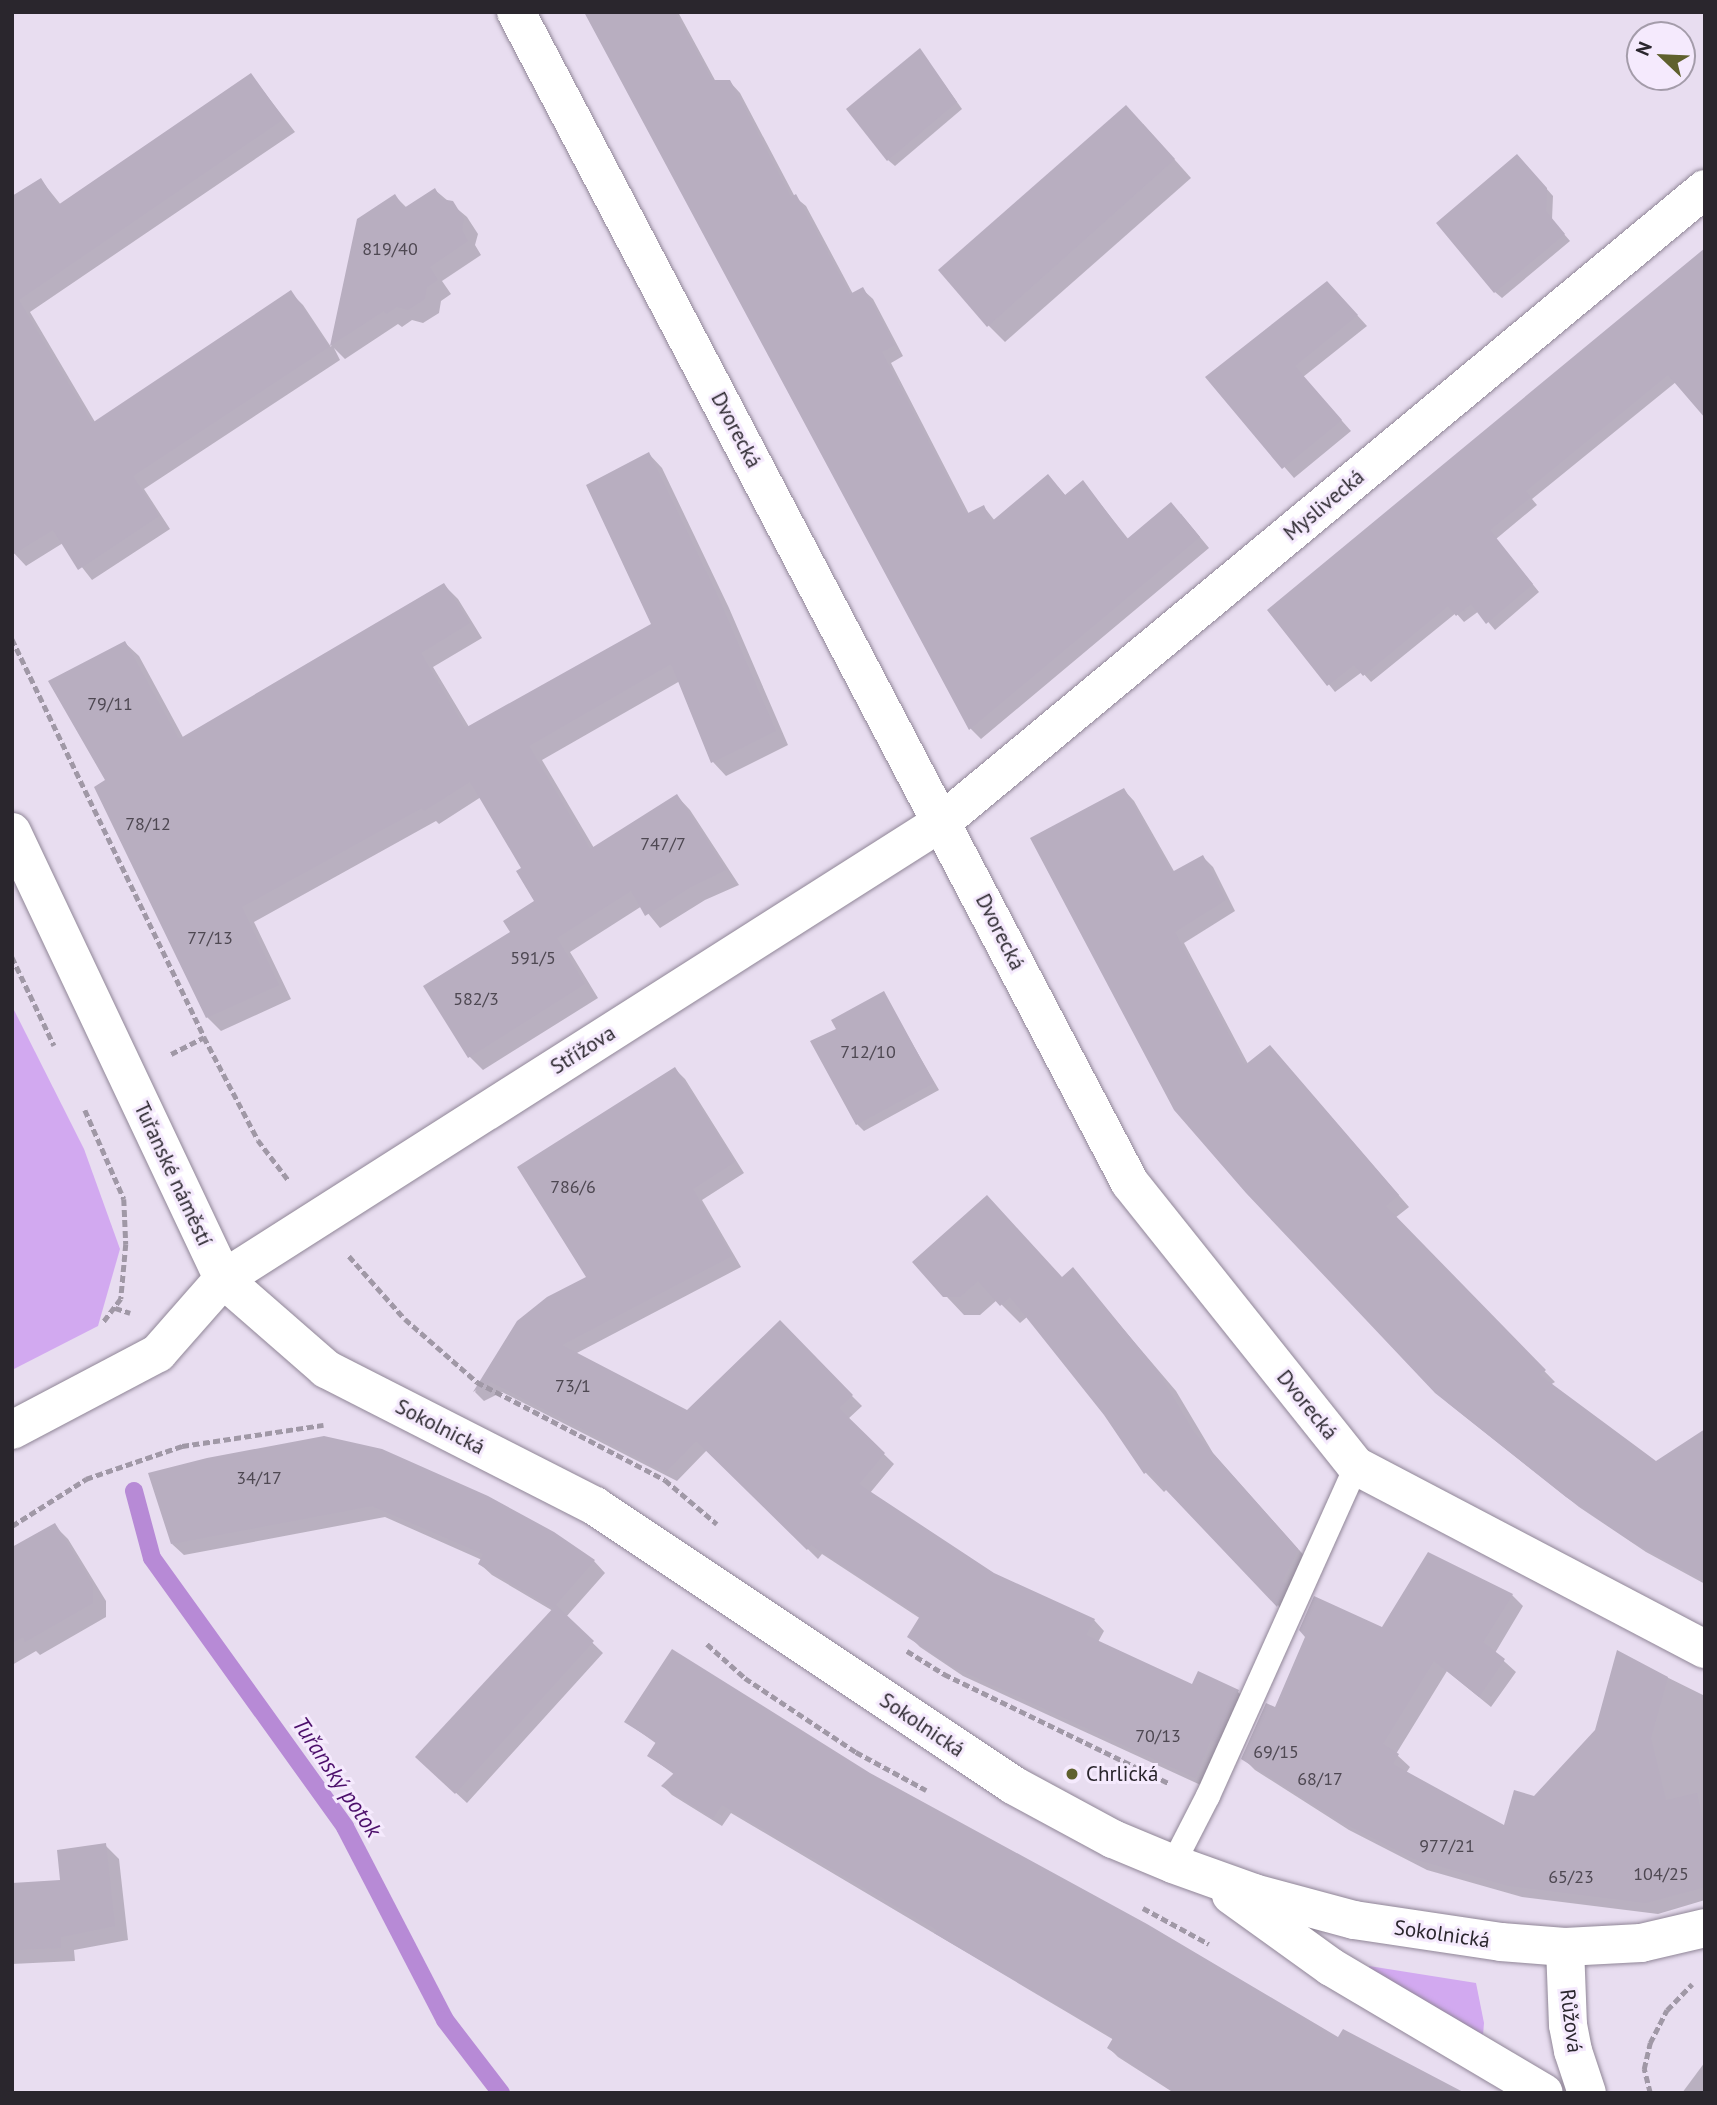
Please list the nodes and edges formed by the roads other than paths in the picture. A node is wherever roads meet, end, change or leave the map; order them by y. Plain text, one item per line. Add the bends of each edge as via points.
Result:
1 (516, 12) edge
2 (1705, 189) edge
3 (943, 821) junction
4 (12, 832) edge
5 (223, 1279) junction
6 (12, 1430) edge
7 (1356, 1466) junction
8 (1705, 1649) edge
9 (1190, 1870) junction
10 (1705, 1928) edge
11 (1565, 1947) junction
12 (1544, 2093) edge
13 (1587, 2093) edge

1 - 3 street, Dvorecká
2 - 3 street, Myslivecká
3 - 5 street, Střížova
3 - 7 street, Dvorecká via 1130,1183
4 - 5 street, Tuřanské náměstí
5 - 6 street via 158,1353
5 - 9 street, Sokolnická via 326,1368 595,1506 1013,1785 1113,1839
7 - 8 street, Dvorecká
7 - 9 lane via 1208,1796
9 - 11 street, Sokolnická via 1354,1920 1437,1935
9 - 12 street via 1321,1960
10 - 11 street, Sokolnická via 1641,1943
11 - 13 street, Růžová via 1568,2025

